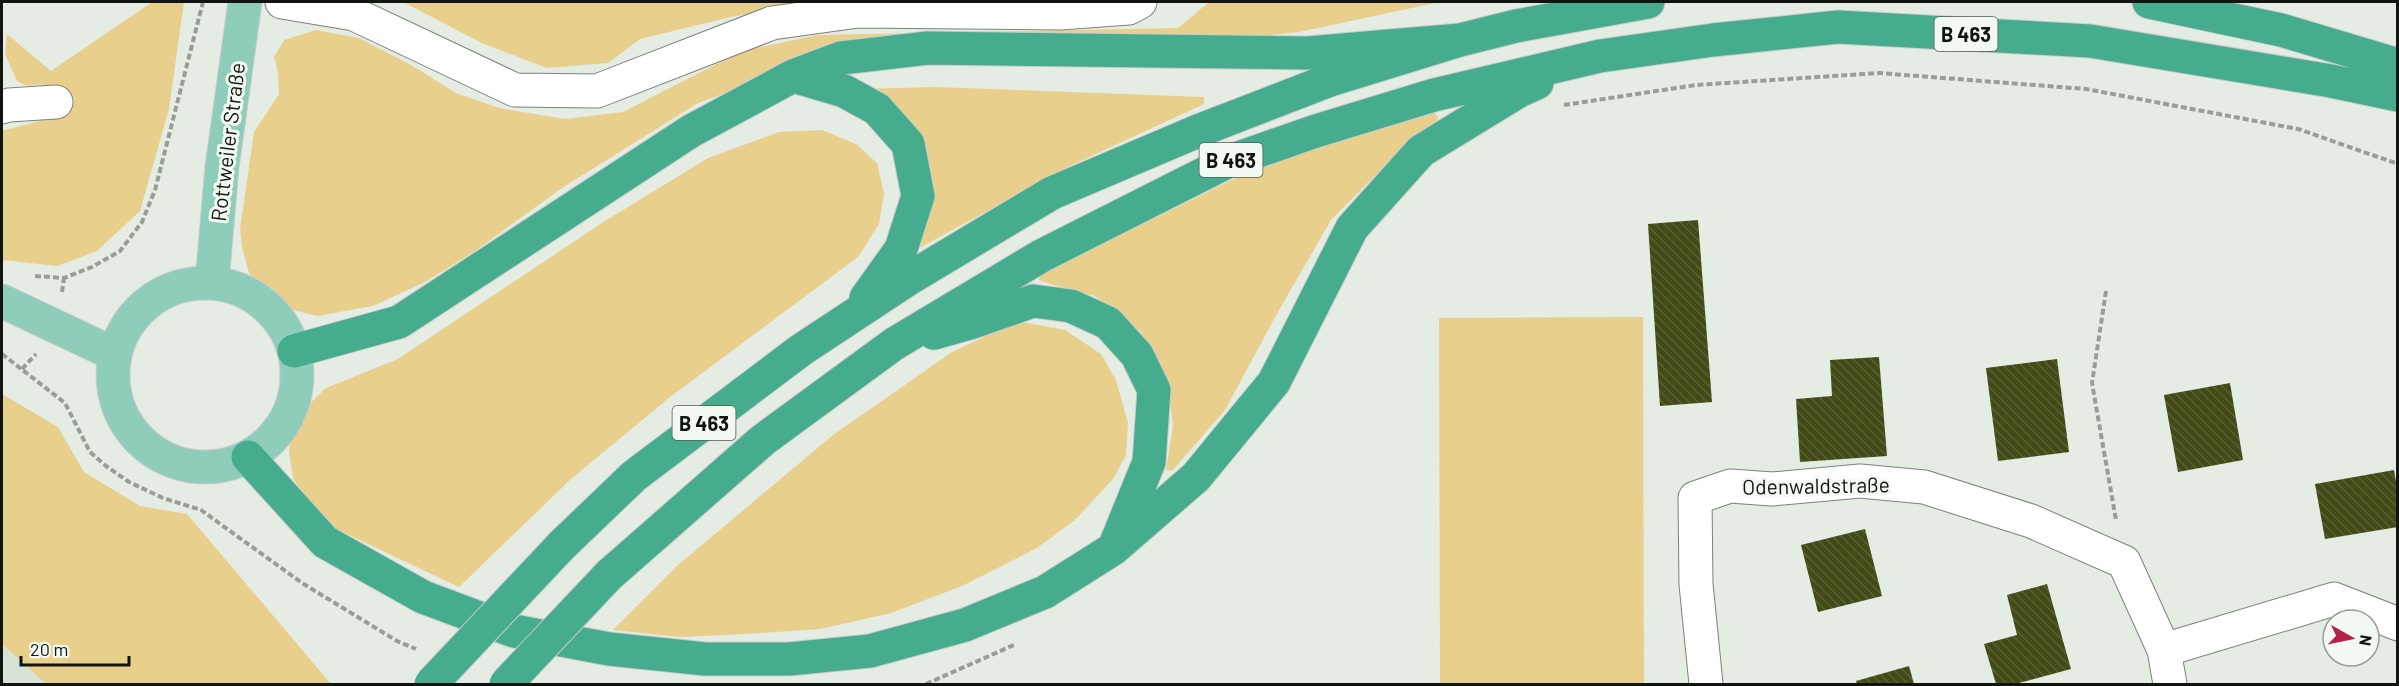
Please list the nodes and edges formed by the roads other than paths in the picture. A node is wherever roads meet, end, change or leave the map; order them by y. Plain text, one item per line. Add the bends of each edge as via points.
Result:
1 (245, 2) edge
2 (282, 2) edge
3 (1140, 2) edge
4 (1648, 2) edge
5 (2149, 2) edge
6 (1460, 40) junction
7 (1600, 56) junction
8 (2397, 65) edge
9 (793, 76) junction
10 (2397, 95) edge
11 (56, 102) dead end
12 (2, 107) edge
13 (212, 282) junction
14 (2, 301) edge
15 (856, 313) junction
16 (894, 344) junction
17 (294, 351) junction
18 (114, 354) junction
19 (248, 457) junction
20 (1113, 549) junction
21 (2397, 624) edge
22 (2164, 650) junction
23 (431, 684) edge
24 (506, 684) edge
25 (1706, 684) edge
26 (2170, 684) edge

1 - 13 main road, Rottweiler Straße via 222,167
2 - 3 street via 354,14 515,90 597,91 772,22 858,11 1060,13 1129,8
4 - 6 highway, B 463
5 - 8 highway via 2281,30
6 - 9 highway, B 463 via 1307,53 928,48 841,58
6 - 15 highway, B 463 via 1330,80 1052,193
7 - 10 highway, B 463 via 1838,27 2090,41
7 - 16 highway, B 463 via 1434,95 1227,162 1041,256
7 - 20 highway, B 463 via 1519,91 1421,151 1352,228 1274,382 1196,477
9 - 15 highway, B 463 via 844,91 877,109 908,144 918,196 902,249
9 - 17 highway via 692,131 399,322
11 - 12 street
13 - 17 main road via 240,288 264,304 283,325
13 - 18 main road via 186,284 154,298 124,330
14 - 18 main road
15 - 23 highway, B 463, bridge via 634,476 562,545
16 - 20 highway, B 463 via 1034,301 1071,306 1107,322 1137,356 1154,390 1149,462
16 - 24 highway, B 463, bridge via 763,440 609,575
17 - 19 main road via 297,382 290,412 273,438
18 - 19 main road via 112,384 120,413 137,439 161,457 190,467 220,467
19 - 20 highway via 325,542 423,597 514,631 609,649 705,660 789,659 870,651 955,628 1045,592
21 - 22 street via 2334,599
22 - 25 street, Odenwaldstraße via 2124,562 2031,521 1924,487 1860,481 1772,489 1730,486 1695,498 1696,584
22 - 26 street

